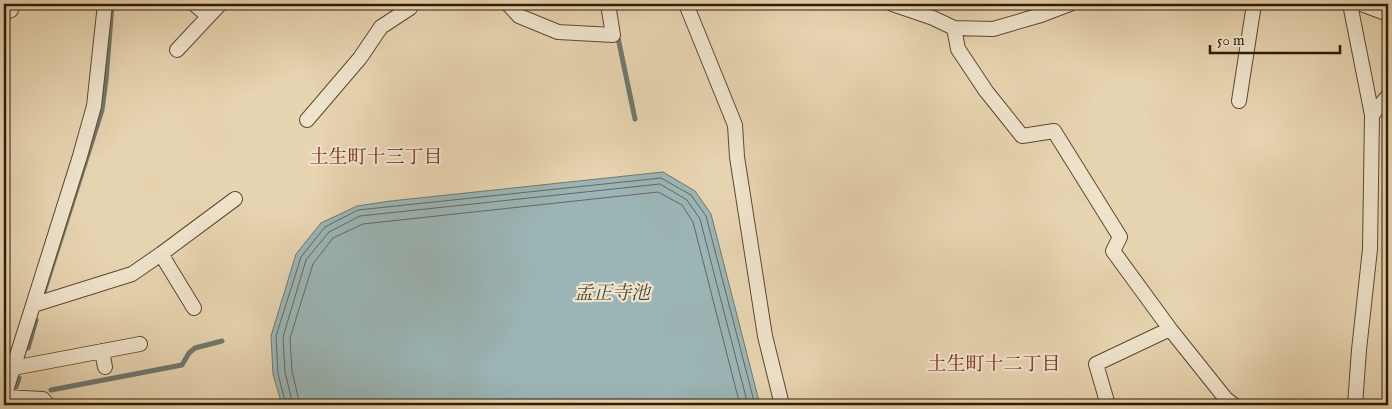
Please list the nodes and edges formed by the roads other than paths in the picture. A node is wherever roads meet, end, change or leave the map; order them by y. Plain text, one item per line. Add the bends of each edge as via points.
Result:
1 (9, 4) edge
2 (105, 4) edge
3 (194, 4) edge
4 (220, 4) edge
5 (412, 4) edge
6 (508, 4) edge
7 (608, 4) edge
8 (686, 4) edge
9 (892, 4) edge
10 (1070, 4) edge
11 (1254, 4) edge
12 (1350, 4) edge
13 (1360, 4) edge
14 (1039, 9) edge
15 (4, 13) edge
16 (1388, 14) edge
17 (208, 16) junction
18 (954, 28) junction
19 (177, 50) dead end
20 (1388, 96) edge
21 (1239, 101) dead end
22 (1372, 115) junction
23 (307, 120) dead end
24 (235, 199) dead end
25 (161, 254) junction
26 (33, 305) junction
27 (194, 308) dead end
28 (1170, 329) junction
29 (140, 344) dead end
30 (102, 351) junction
31 (105, 367) dead end
32 (13, 368) junction
33 (4, 397) edge
34 (48, 405) edge
35 (782, 405) edge
36 (1108, 405) edge
37 (1234, 405) edge
38 (1355, 405) edge

1 - 15 street via 11,10
2 - 26 street via 94,106
3 - 17 street
4 - 17 street
5 - 23 street via 381,28
6 - 7 street via 519,16 558,32 613,35
8 - 35 street via 735,126 736,157 765,336
9 - 18 street
10 - 14 street
11 - 21 street
12 - 22 street
13 - 16 street
14 - 18 street via 994,29
17 - 19 street
18 - 28 street via 958,49 1022,136 1054,131 1120,237 1113,251
20 - 22 street
22 - 38 street via 1370,249
24 - 25 street
25 - 26 street via 132,274
25 - 27 street
26 - 32 street
28 - 36 street via 1096,364
28 - 37 street
29 - 30 street
30 - 31 street
30 - 32 street
32 - 33 street
33 - 34 street via 43,399

